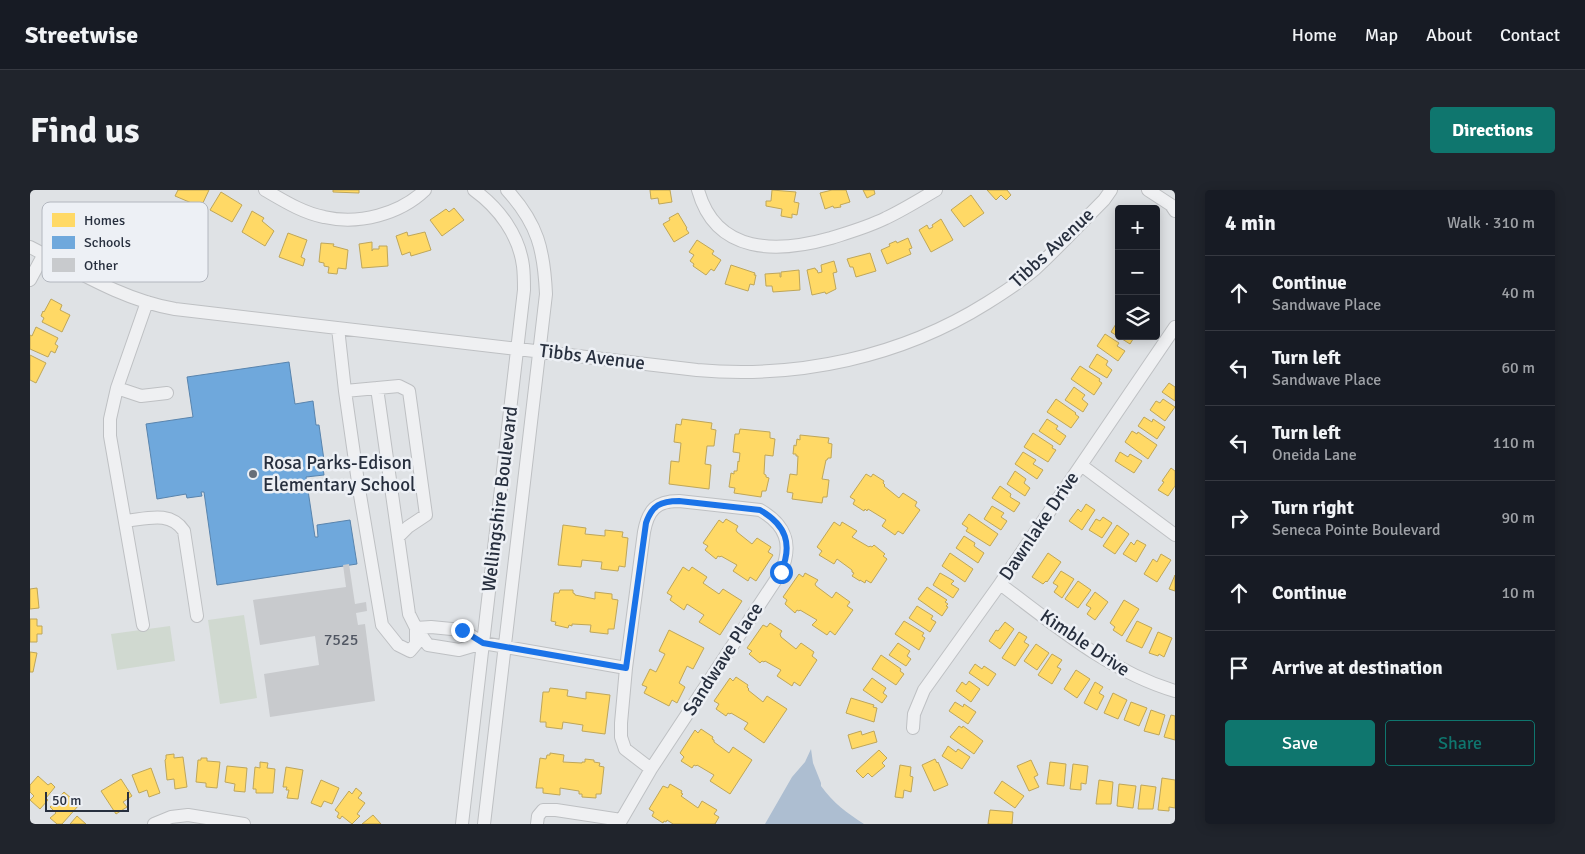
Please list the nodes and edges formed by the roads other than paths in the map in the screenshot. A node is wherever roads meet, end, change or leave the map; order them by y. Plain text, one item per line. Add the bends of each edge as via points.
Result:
1 (265, 190) edge
2 (425, 190) edge
3 (474, 190) edge
4 (507, 190) edge
5 (698, 190) edge
6 (936, 190) edge
7 (1111, 190) edge
8 (1148, 190) edge
9 (1175, 211) edge
10 (30, 247) edge
11 (42, 253) edge
12 (42, 258) edge
13 (30, 280) edge
14 (99, 282) edge
15 (147, 302) junction
16 (1175, 327) edge
17 (338, 328) junction
18 (518, 349) junction
19 (539, 351) junction
20 (117, 388) junction
21 (377, 388) junction
22 (345, 391) junction
23 (168, 393) dead end
24 (1081, 466) junction
25 (125, 521) junction
26 (1175, 534) edge
27 (398, 537) junction
28 (1000, 584) junction
29 (197, 616) dead end
30 (143, 625) dead end
31 (416, 628) junction
32 (483, 643) junction
33 (504, 647) junction
34 (626, 668) junction
35 (1175, 691) edge
36 (912, 728) dead end
37 (651, 769) junction
38 (620, 822) edge
39 (154, 824) edge
40 (244, 824) edge
41 (462, 824) edge
42 (484, 824) edge
43 (537, 824) edge

1 - 2 street via 293,207 325,218 355,220 388,213 417,198
3 - 18 street, Wellingshire Boulevard via 504,220 521,256 524,290
4 - 19 street, Wellingshire Boulevard via 533,226 544,262 546,294
5 - 6 street via 705,209 728,233 746,243 767,247 821,240 871,224
7 - 19 street, Tibbs Avenue via 1034,270 998,296 930,333 859,358 791,370 740,372
8 - 9 street
10 - 11 street, Tibbs Avenue
12 - 13 street
14 - 15 street, Tibbs Avenue
15 - 17 street, Tibbs Avenue
15 - 20 street
16 - 24 street, Dawnlake Drive
17 - 18 street, Tibbs Avenue
17 - 22 street
18 - 19 street, Tibbs Avenue
18 - 32 street, Wellingshire Boulevard
19 - 33 street, Wellingshire Boulevard
20 - 23 street via 141,396
20 - 25 street via 110,436
21 - 22 street
21 - 27 street
21 - 27 street via 399,386 409,392 426,515
22 - 31 street via 382,625 398,645 410,651 416,644
24 - 26 street
24 - 28 street, Dawnlake Drive
25 - 29 street via 162,517 179,524 184,531
25 - 30 street
27 - 31 street via 409,614
28 - 35 street, Kimble Drive via 1102,659 1143,680
28 - 36 street, Dawnlake Drive via 924,690
31 - 32 street via 462,630
31 - 32 street via 428,645 459,650
32 - 33 street
32 - 41 street, Wellingshire Boulevard
33 - 34 street
33 - 42 street, Wellingshire Boulevard
34 - 37 street via 621,737 625,749
34 - 37 street, Sandwave Place via 644,532 654,507 668,501 679,501 760,510 771,516 786,538 781,572
37 - 38 street, Sandwave Place
38 - 43 street via 543,810
39 - 40 street via 171,817 188,816

